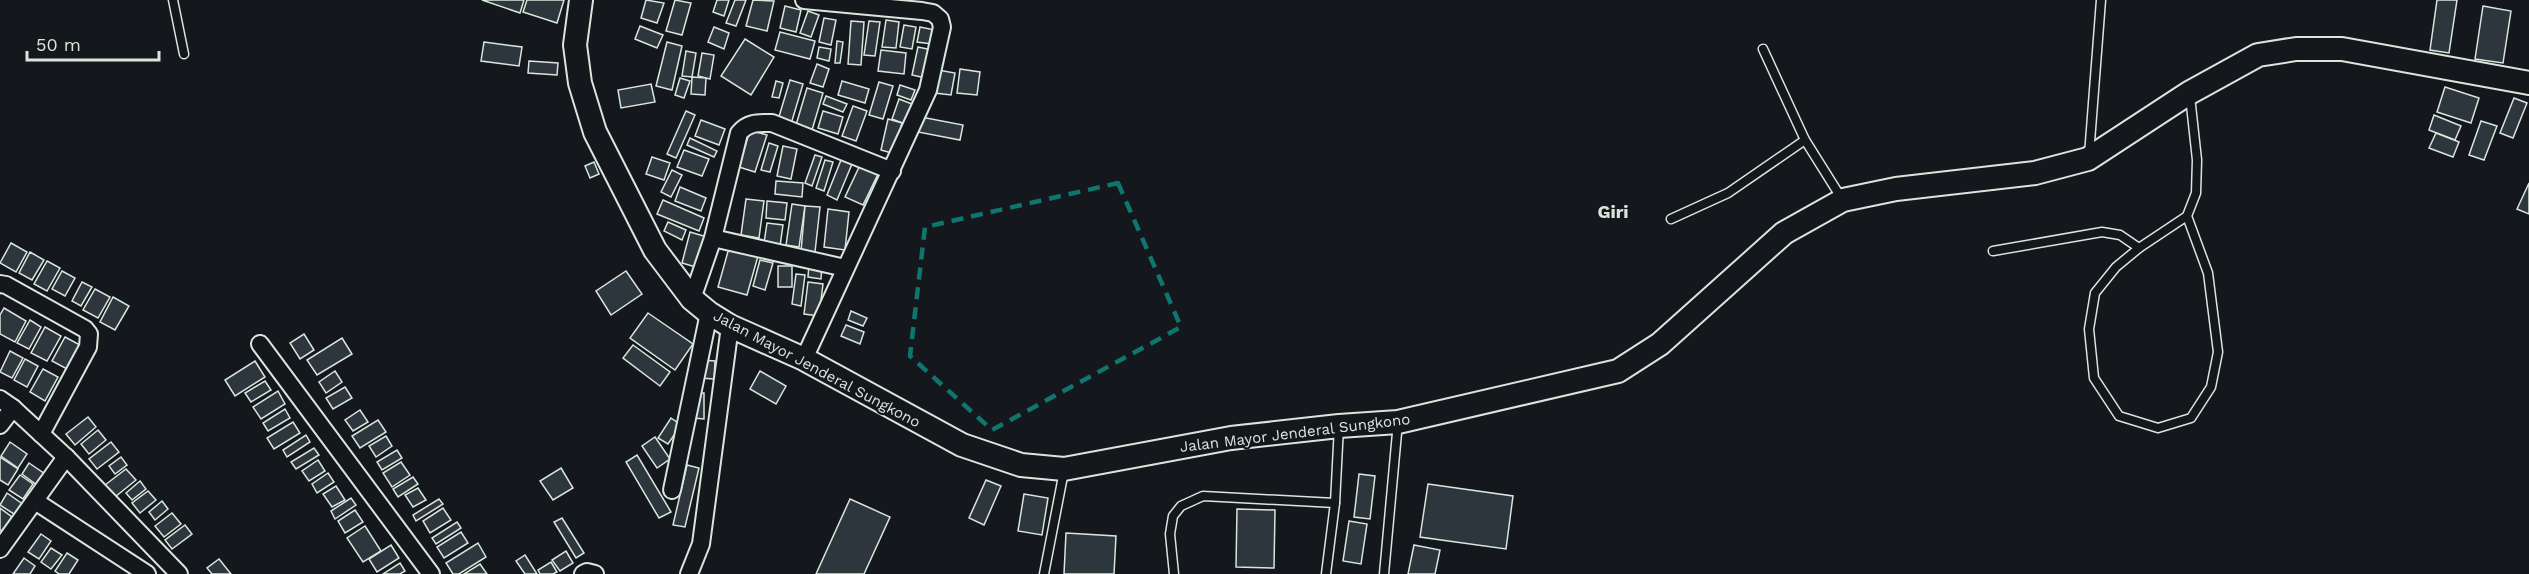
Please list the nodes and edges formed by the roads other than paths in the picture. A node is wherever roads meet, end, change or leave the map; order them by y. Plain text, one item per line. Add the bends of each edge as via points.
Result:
1 (173, 0) edge
2 (581, 0) edge
3 (804, 0) edge
4 (2101, 0) edge
5 (1763, 50) dead end
6 (184, 54) dead end
7 (2529, 83) edge
8 (2189, 93) junction
9 (1805, 140) junction
10 (2088, 159) junction
11 (892, 171) junction
12 (1842, 200) junction
13 (2187, 216) junction
14 (1671, 219) dead end
15 (713, 238) junction
16 (2139, 248) junction
17 (1993, 251) dead end
18 (845, 268) junction
19 (0, 284) edge
20 (701, 306) junction
21 (730, 326) junction
22 (260, 344) dead end
23 (804, 359) junction
24 (7, 404) edge
25 (1398, 422) junction
26 (0, 425) edge
27 (1339, 426) junction
28 (41, 434) junction
29 (66, 456) junction
30 (1064, 469) junction
31 (672, 490) dead end
32 (35, 501) junction
33 (1335, 503) junction
34 (0, 549) edge
35 (175, 573) edge
36 (147, 574) edge
37 (431, 574) edge
38 (583, 574) edge
39 (595, 574) edge
40 (688, 574) edge
41 (1044, 574) edge
42 (1174, 574) edge
43 (1326, 574) edge
44 (1384, 574) edge

1 - 6 lane
2 - 20 main road, Jalan Mayor Jenderal Sungkono via 575,45 580,83 595,132 655,250
3 - 11 street via 921,11 940,19 942,27 928,90
4 - 10 lane
5 - 9 lane
7 - 8 main road, Jalan Mayor Jenderal Sungkono via 2342,49 2296,49 2258,55
8 - 10 main road, Jalan Mayor Jenderal Sungkono
8 - 13 lane via 2197,160 2196,193
9 - 12 lane
9 - 14 lane via 1728,194
10 - 12 main road, Jalan Mayor Jenderal Sungkono via 2035,173 1896,189
11 - 15 street via 772,123 745,126 739,134
11 - 18 street
12 - 25 main road, Jalan Mayor Jenderal Sungkono via 1784,233 1660,344 1618,371
13 - 16 lane
13 - 16 lane via 2208,273 2218,352 2211,387 2191,418 2158,428 2119,416 2094,378 2089,329 2095,293 2116,267
15 - 18 street
15 - 20 street
16 - 17 lane via 2121,235 2102,232
18 - 23 street
19 - 28 street via 89,334 88,347
20 - 21 main road, Jalan Mayor Jenderal Sungkono
20 - 31 street
21 - 23 main road, Jalan Mayor Jenderal Sungkono
21 - 40 street via 701,544
22 - 37 street
23 - 30 main road, Jalan Mayor Jenderal Sungkono via 962,445 1021,465
24 - 26 street
24 - 28 street
25 - 27 main road, Jalan Mayor Jenderal Sungkono
25 - 44 lane
27 - 30 main road, Jalan Mayor Jenderal Sungkono via 1231,438
27 - 33 lane
28 - 29 street
29 - 32 street
29 - 35 street
30 - 41 lane
32 - 34 street
32 - 36 street
33 - 42 lane via 1203,496 1181,506 1173,516 1170,534
33 - 43 lane
38 - 39 street

